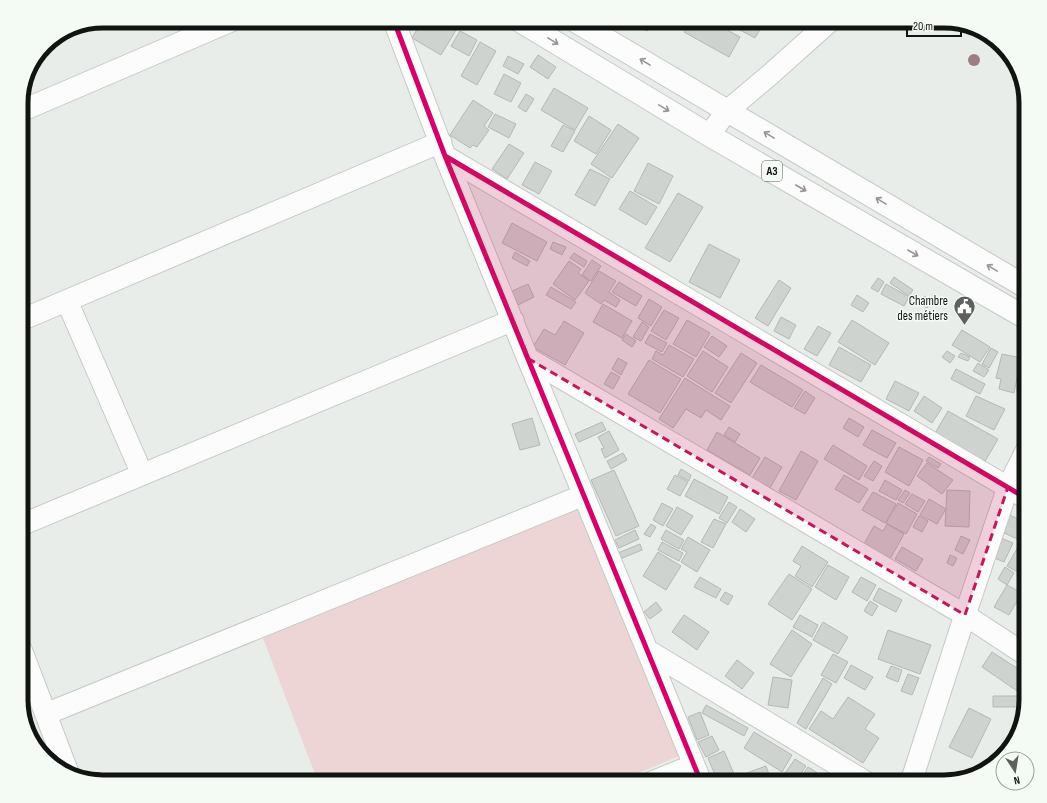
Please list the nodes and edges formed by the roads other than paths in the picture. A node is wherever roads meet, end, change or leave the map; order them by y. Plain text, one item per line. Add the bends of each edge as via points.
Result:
1 (215, 28) edge
2 (397, 28) edge
3 (532, 28) edge
4 (587, 28) edge
5 (822, 28) edge
6 (28, 108) edge
7 (727, 111) junction
8 (709, 135) junction
9 (443, 149) junction
10 (1019, 284) edge
11 (67, 301) junction
12 (1019, 314) edge
13 (28, 317) edge
14 (513, 320) junction
15 (529, 359) junction
16 (1019, 465) edge
17 (142, 474) junction
18 (1008, 487) junction
19 (584, 494) junction
20 (1019, 494) edge
21 (28, 522) edge
22 (965, 615) junction
23 (647, 650) junction
24 (1019, 650) edge
25 (28, 667) edge
26 (46, 714) junction
27 (49, 747) edge
28 (61, 762) edge
29 (698, 774) edge
30 (854, 775) edge
31 (913, 775) edge

1 - 6 street
2 - 9 street
3 -> 8 highway, A3
7 -> 4 highway, A3
5 - 7 street
7 - 8 street
10 -> 7 highway, A3
8 -> 12 highway, A3
9 - 11 street
9 - 14 street
9 - 18 street
11 - 13 street
11 - 17 street
14 - 15 street
14 - 17 street
15 - 19 street
15 - 22 street
16 - 18 street
17 - 21 street
18 - 20 street
18 - 22 street
19 - 23 street
19 - 26 street
22 - 24 street
22 - 31 street
23 - 29 street
23 - 30 street
25 - 26 street
26 - 27 street
27 - 28 street

